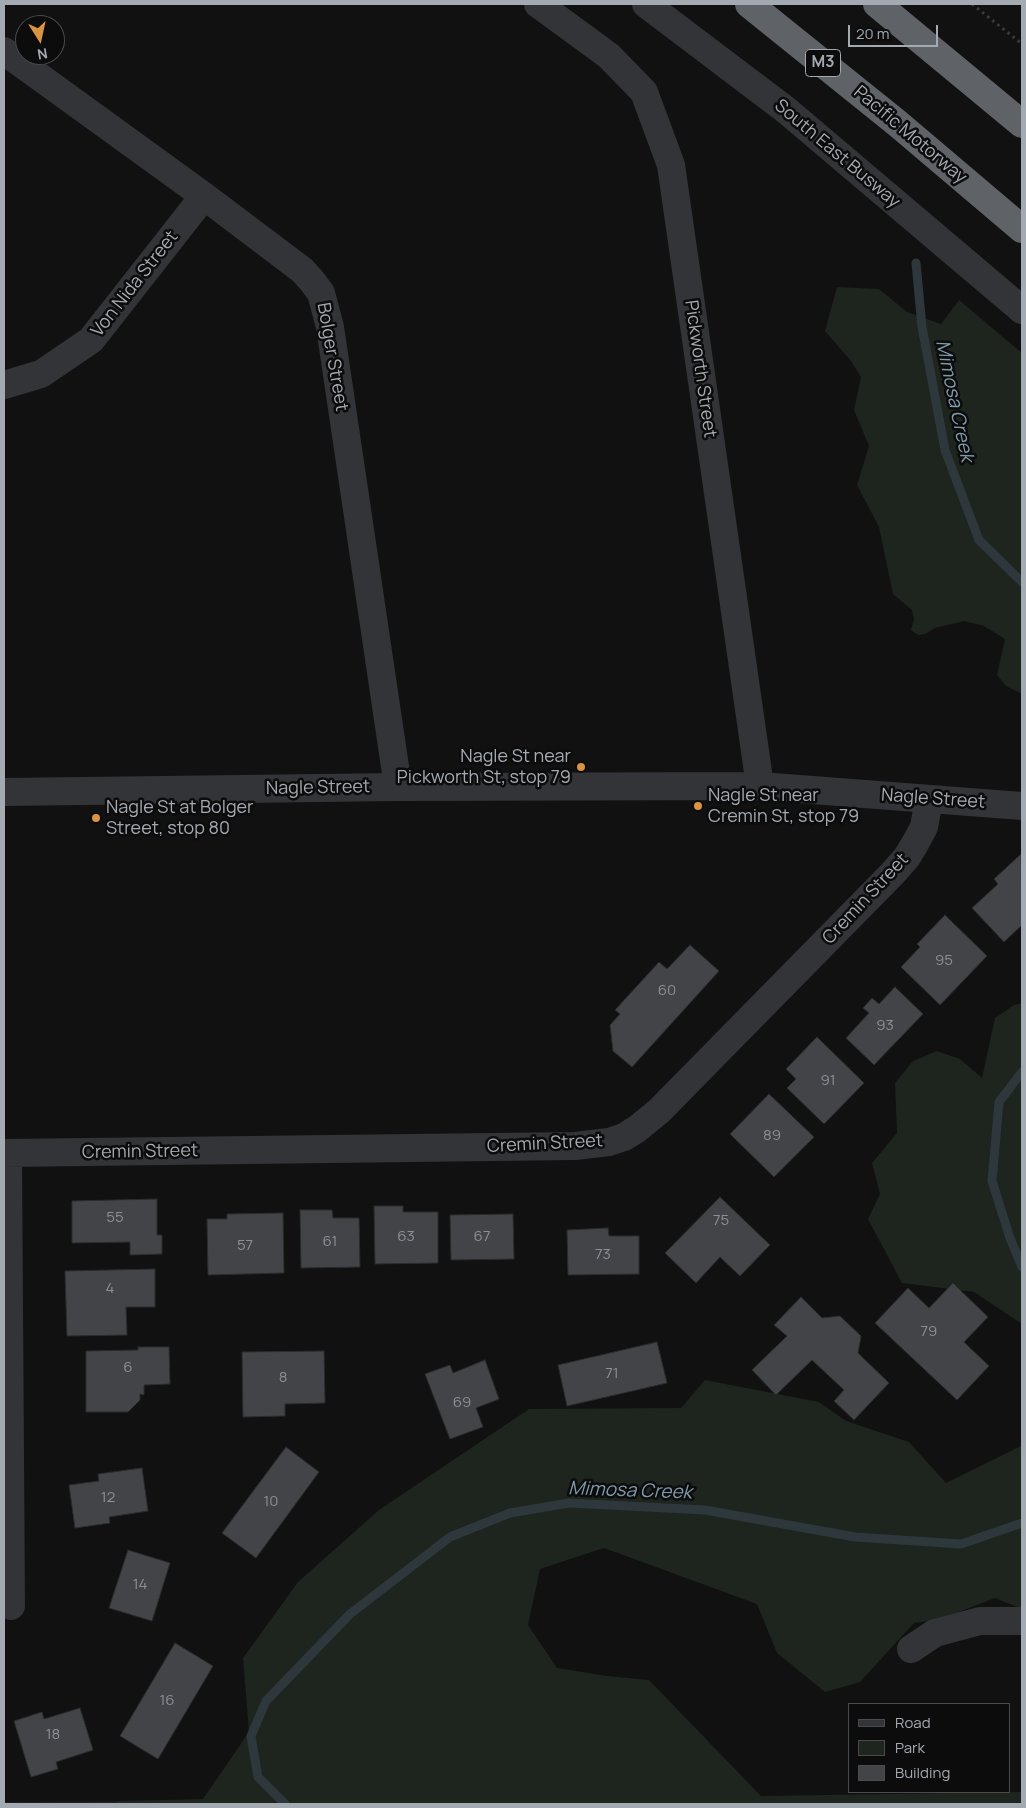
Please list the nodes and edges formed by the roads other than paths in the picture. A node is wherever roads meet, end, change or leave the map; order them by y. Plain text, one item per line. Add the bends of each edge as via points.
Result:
1 (538, 4) edge
2 (646, 4) edge
3 (749, 4) edge
4 (877, 4) edge
5 (4, 51) edge
6 (1022, 124) edge
7 (204, 196) junction
8 (1022, 229) edge
9 (1022, 310) edge
10 (4, 385) edge
11 (760, 786) junction
12 (398, 787) junction
13 (4, 792) edge
14 (929, 799) junction
15 (1022, 806) edge
16 (6, 1153) edge
17 (11, 1606) dead end
18 (1022, 1621) edge
19 (911, 1649) dead end

1 - 11 street, Pickworth Street via 610,56 644,92 671,165
2 - 9 street, South East Busway via 786,110
3 - 8 highway, Pacific Motorway / M3
4 - 6 highway
5 - 7 street, Bolger Street
7 - 10 street, Von Nida Street via 91,340 41,374
7 - 12 street, Bolger Street via 302,270 321,293 332,336
11 - 12 street, Nagle Street
11 - 14 street, Nagle Street
12 - 13 street, Nagle Street
14 - 15 street, Nagle Street
14 - 16 street, Cremin Street via 924,827 907,858 659,1111 624,1137 575,1146
16 - 17 street
18 - 19 street via 980,1621 935,1633

